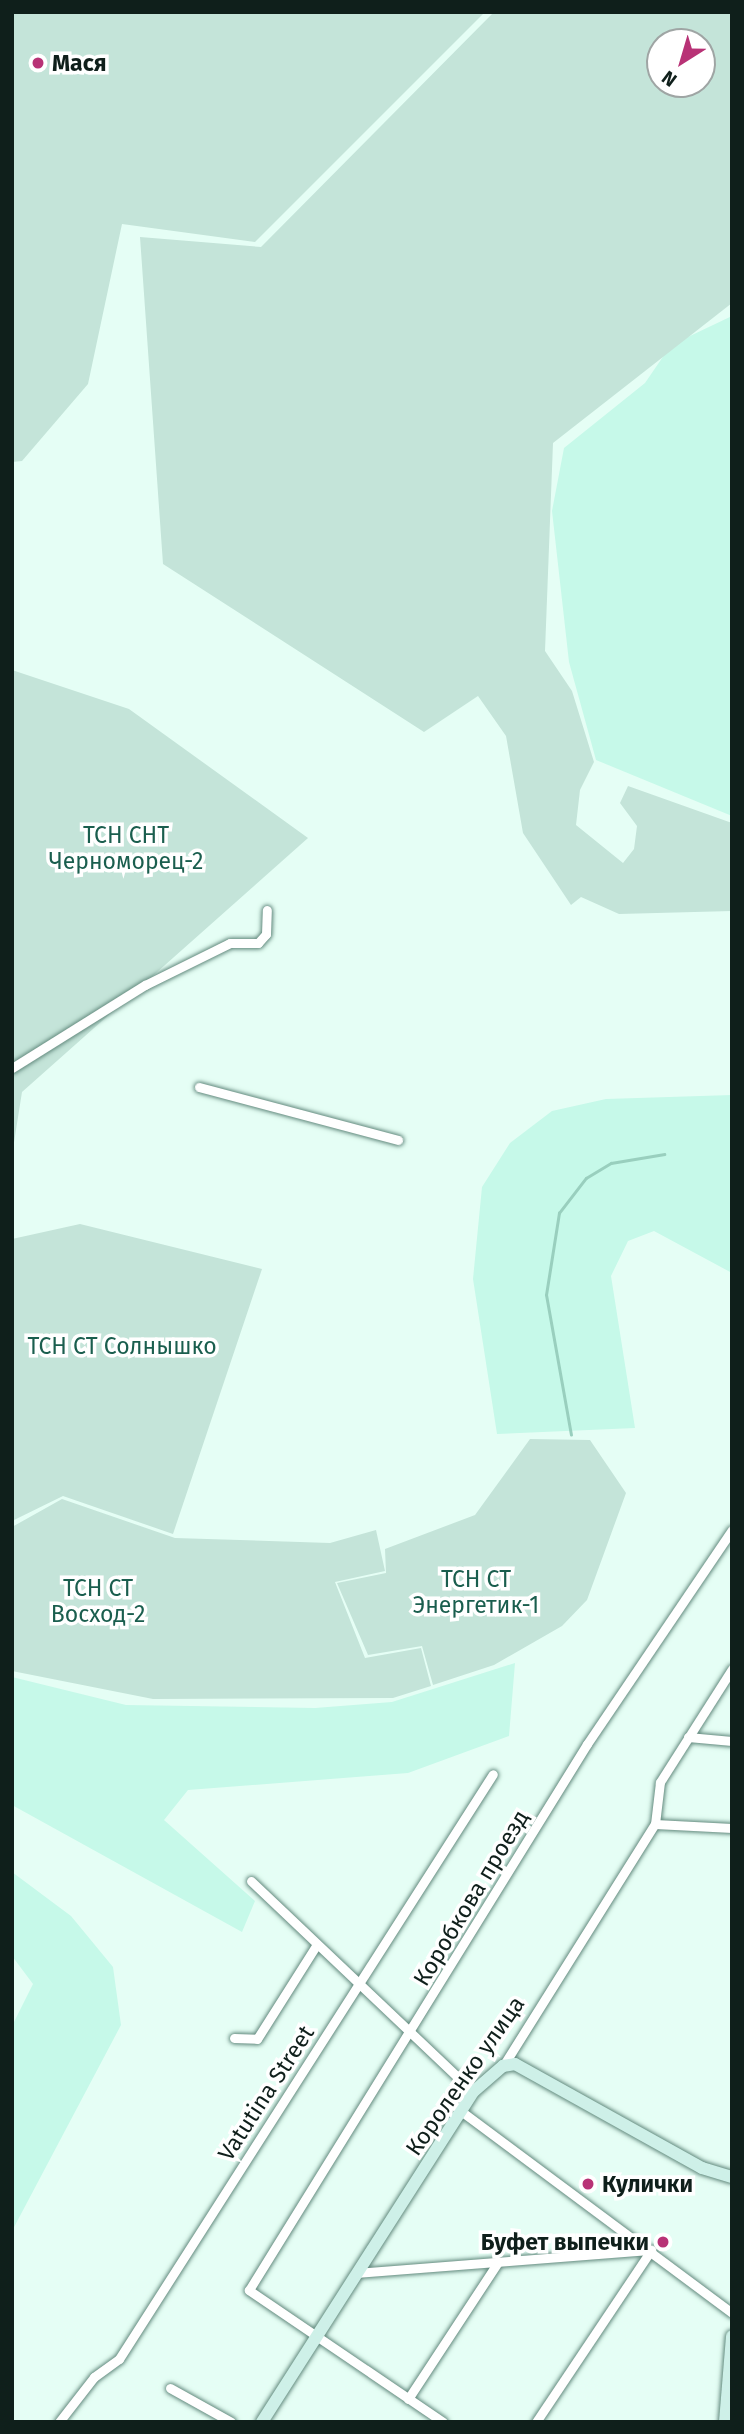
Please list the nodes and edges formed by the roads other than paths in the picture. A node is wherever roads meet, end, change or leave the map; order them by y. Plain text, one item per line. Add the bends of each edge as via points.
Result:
1 (267, 910) dead end
2 (12, 1068) edge
3 (199, 1087) dead end
4 (398, 1140) dead end
5 (732, 1530) edge
6 (732, 1669) edge
7 (688, 1737) junction
8 (732, 1741) edge
9 (493, 1774) dead end
10 (655, 1824) junction
11 (732, 1828) edge
12 (251, 1881) dead end
13 (317, 1944) junction
14 (362, 1983) junction
15 (413, 2031) junction
16 (234, 2038) dead end
17 (503, 2066) junction
18 (473, 2092) junction
19 (461, 2111) junction
20 (732, 2178) edge
21 (651, 2250) junction
22 (498, 2262) junction
23 (357, 2273) junction
24 (732, 2313) edge
25 (732, 2336) edge
26 (315, 2338) junction
27 (170, 2388) dead end
28 (408, 2399) junction
29 (59, 2422) edge
30 (231, 2422) edge
31 (262, 2422) edge
32 (443, 2422) edge
33 (536, 2422) edge
34 (725, 2422) edge

1 - 2 street via 266,934 258,943 230,943 145,985
3 - 4 street
5 - 15 street, Коробкова проезд via 587,1744
6 - 7 street, Короленко улица
7 - 8 street
7 - 10 street, Короленко улица via 660,1782
9 - 14 street, Vatutina Street
10 - 11 street
10 - 17 street, Короленко улица
12 - 13 street
13 - 14 street
13 - 16 street via 257,2039
14 - 15 street
14 - 29 street, Vatutina Street via 119,2359 94,2377
15 - 18 street
15 - 26 street, Коробкова проезд via 249,2290
17 - 18 street, Короленко улица
17 - 20 street via 515,2064 702,2168
18 - 19 street, Короленко улица
19 - 21 street
19 - 23 street, Короленко улица
21 - 22 street
21 - 24 street
21 - 33 street
22 - 23 street
22 - 28 street
23 - 26 street, Короленко улица
25 - 34 street
26 - 28 street
26 - 31 street, Короленко улица
27 - 30 street
28 - 32 street

